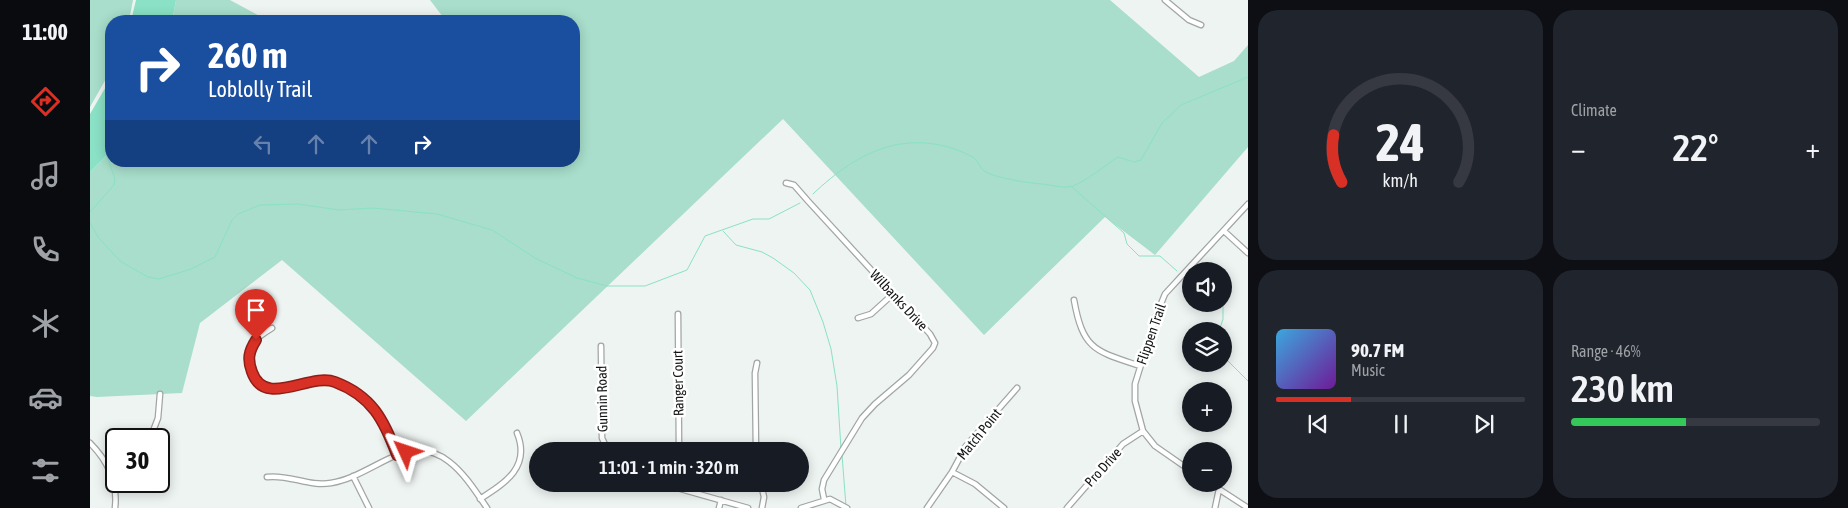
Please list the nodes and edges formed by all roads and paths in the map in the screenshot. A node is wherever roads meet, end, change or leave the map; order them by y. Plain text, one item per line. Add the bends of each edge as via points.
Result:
1 (1165, 0) edge
2 (1201, 25) dead end
3 (786, 183) dead end
4 (1248, 204) edge
5 (1224, 231) junction
6 (1248, 253) edge
7 (893, 294) junction
8 (1074, 300) dead end
9 (678, 314) dead end
10 (858, 318) dead end
11 (272, 328) dead end
12 (601, 346) dead end
13 (757, 363) dead end
14 (1140, 366) junction
15 (1017, 388) dead end
16 (160, 394) dead end
17 (154, 428) edge
18 (1143, 431) junction
19 (517, 433) dead end
20 (604, 442) edge
21 (679, 442) edge
22 (756, 442) edge
23 (90, 443) edge
24 (397, 455) junction
25 (105, 462) edge
26 (1182, 465) edge
27 (952, 472) junction
28 (353, 476) junction
29 (267, 477) dead end
30 (695, 492) edge
31 (763, 492) edge
32 (1218, 492) edge
33 (1224, 492) edge
34 (116, 493) edge
35 (480, 499) junction
36 (824, 499) junction
37 (721, 500) junction
38 (115, 508) edge
39 (369, 508) edge
40 (486, 508) edge
41 (719, 508) edge
42 (748, 508) edge
43 (762, 508) edge
44 (800, 508) edge
45 (847, 508) edge
46 (927, 508) edge
47 (1004, 508) edge
48 (1066, 508) edge
49 (1215, 508) edge
50 (1248, 508) edge

1 - 2 street via 1189,20
3 - 7 street, Wilbanks Drive via 794,186
4 - 5 street, Flippen Trail
5 - 6 street
5 - 14 street, Flippen Trail via 1166,294
7 - 10 street via 871,314
7 - 36 street, Wilbanks Drive via 935,343 909,375 862,418 824,480
8 - 14 street via 1085,340 1101,353
9 - 21 street, Ranger Court
11 - 24 street via 250,349 248,361 257,382 277,390 323,380 343,386 368,401 381,419
12 - 20 street, Gunnin Road
13 - 22 street
14 - 18 street, Flippen Trail via 1135,401
15 - 27 street, Match Point via 966,446
16 - 17 street via 160,413
18 - 26 street, Flippen Trail via 1155,446
18 - 48 street, Pro Drive via 1123,444
19 - 35 street via 522,444 518,466 511,478
23 - 25 street
24 - 28 street
24 - 35 street via 424,452 450,462 460,470
27 - 46 street, Match Point
27 - 47 street via 975,484
28 - 29 street via 329,484
28 - 39 street
30 - 37 street
31 - 43 street
32 - 49 street
33 - 50 street
34 - 38 street
35 - 40 street
36 - 44 street
36 - 45 street
37 - 41 street
37 - 42 street

